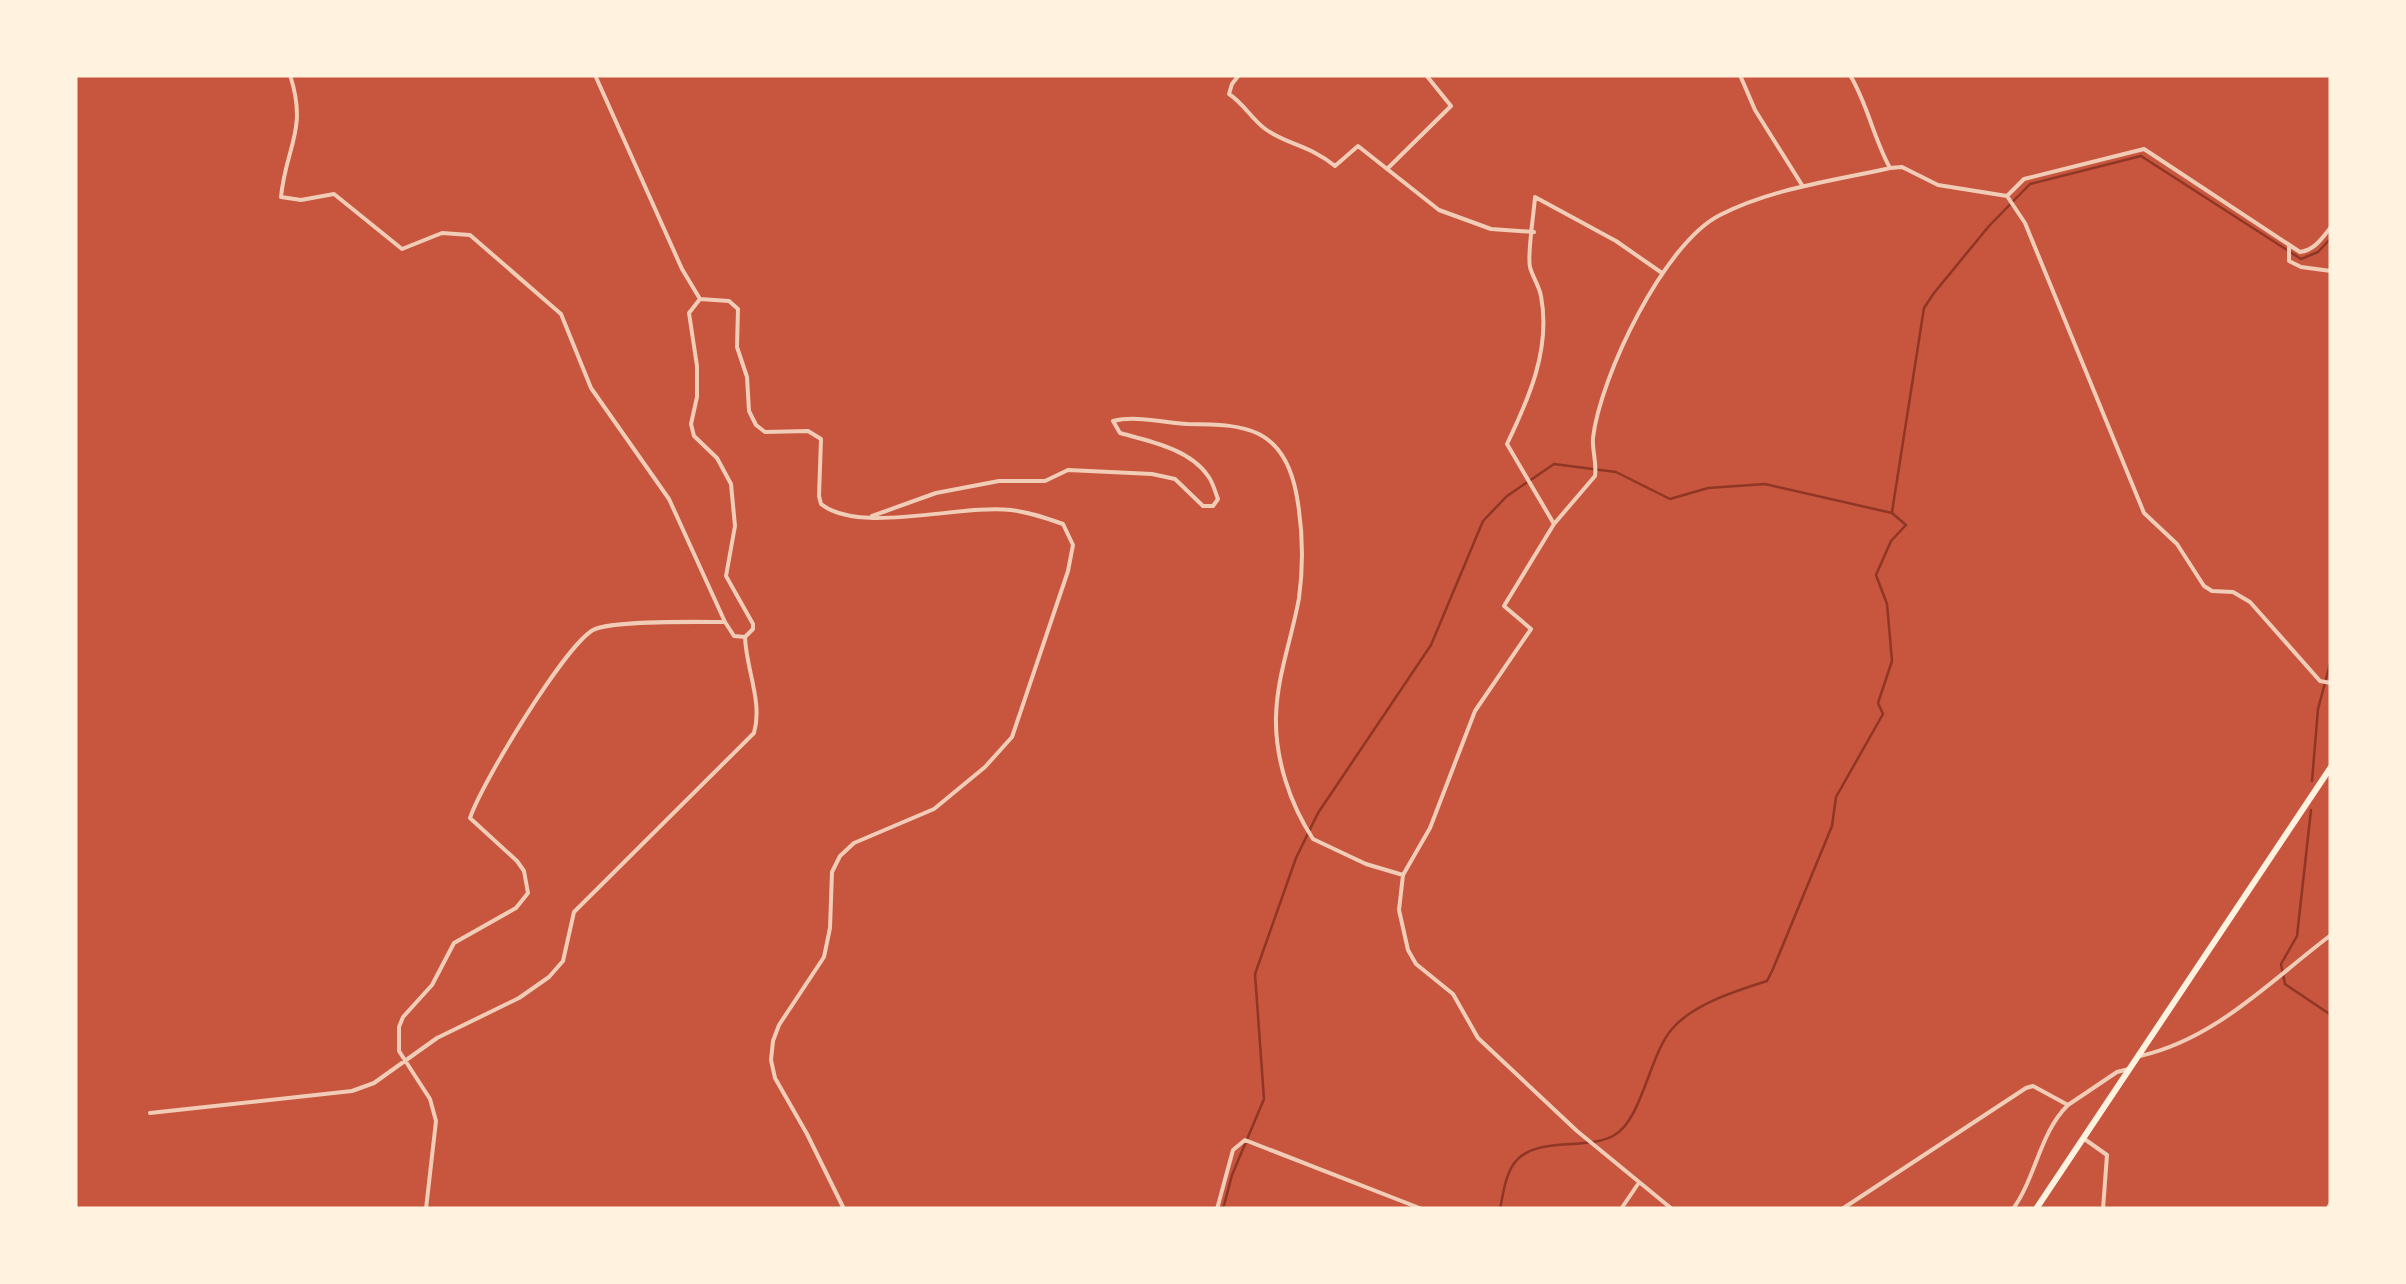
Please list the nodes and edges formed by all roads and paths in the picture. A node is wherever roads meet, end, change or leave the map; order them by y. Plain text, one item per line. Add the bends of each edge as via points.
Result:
1 (290, 75) edge
2 (594, 75) edge
3 (1239, 75) edge
4 (1426, 75) edge
5 (1740, 75) edge
6 (1850, 75) edge
7 (1890, 168) junction
8 (1388, 169) junction
9 (1802, 185) junction
10 (2006, 196) junction
11 (2331, 227) edge
12 (1534, 232) junction
13 (2289, 246) junction
14 (2331, 271) edge
15 (1662, 273) junction
16 (700, 299) junction
17 (866, 518) junction
18 (1554, 524) junction
19 (725, 622) junction
20 (744, 637) junction
21 (2331, 683) edge
22 (2331, 767) edge
23 (1403, 874) junction
24 (2331, 935) edge
25 (2140, 1056) junction
26 (406, 1061) junction
27 (2129, 1070) junction
28 (2068, 1105) junction
29 (150, 1113) dead end
30 (2083, 1138) junction
31 (1638, 1184) junction
32 (426, 1209) edge
33 (844, 1209) edge
34 (1217, 1209) edge
35 (1422, 1209) edge
36 (1621, 1209) edge
37 (1672, 1209) edge
38 (1842, 1209) edge
39 (2013, 1209) edge
40 (2036, 1209) edge
41 (2103, 1209) edge

1 - 19 street via 299,123 281,197 334,194 402,249 442,233 470,235 561,314 591,388 669,500
2 - 16 street
3 - 8 street via 1229,94 1264,129 1335,166 1358,146
4 - 8 street via 1450,106
5 - 9 street
6 - 7 street
7 - 9 street
7 - 10 street via 1938,185
8 - 12 street via 1439,210 1491,230
9 - 15 street via 1720,215 1695,231
10 - 13 street via 2024,179 2144,149
10 - 21 street via 2024,223 2144,512 2177,544 2204,586 2250,602 2320,681
11 - 13 street via 2309,251
12 - 15 street via 1535,197
12 - 18 street via 1529,266 1541,296 1543,336 1538,369 1507,444
13 - 14 street via 2289,261
15 - 18 street via 1616,364 1593,440 1595,476
16 - 17 street via 729,301 738,309 737,347 756,425 765,432 817,434 821,504
16 - 20 street via 689,313 697,366 692,424 731,484 735,526 726,576 753,624
17 - 23 street via 936,493 999,480 1045,482 1068,470 1152,474 1175,480 1202,506 1213,506 1218,499 1208,476 1188,458 1120,433 1113,421 1229,424 1273,442 1292,470 1303,528 1298,602 1278,686 1278,748 1286,781 1312,840
17 - 33 street via 1009,510 1063,524 1073,545 1012,736 934,808 854,843 840,856 832,872 824,957 773,1041 775,1078
18 - 23 street via 1504,606 1531,628 1475,711 1430,828
19 - 20 street via 734,636
19 - 26 street via 600,628 571,651 470,815 524,871 528,893 516,908 454,943 432,985 403,1016 396,1039
20 - 26 street via 757,706 754,734 574,912 563,961 549,977
22 - 25 main road
23 - 31 street via 1400,910 1416,964 1453,994 1478,1038
24 - 25 street via 2238,1011
25 - 27 main road
26 - 29 street via 374,1082 328,1096
26 - 32 street via 436,1121
27 - 28 street
27 - 30 main road
28 - 38 street via 2026,1088
28 - 39 street via 2054,1118
30 - 40 main road
30 - 41 street via 2107,1155
31 - 36 street
31 - 37 street
34 - 35 street via 1233,1150 1245,1140

